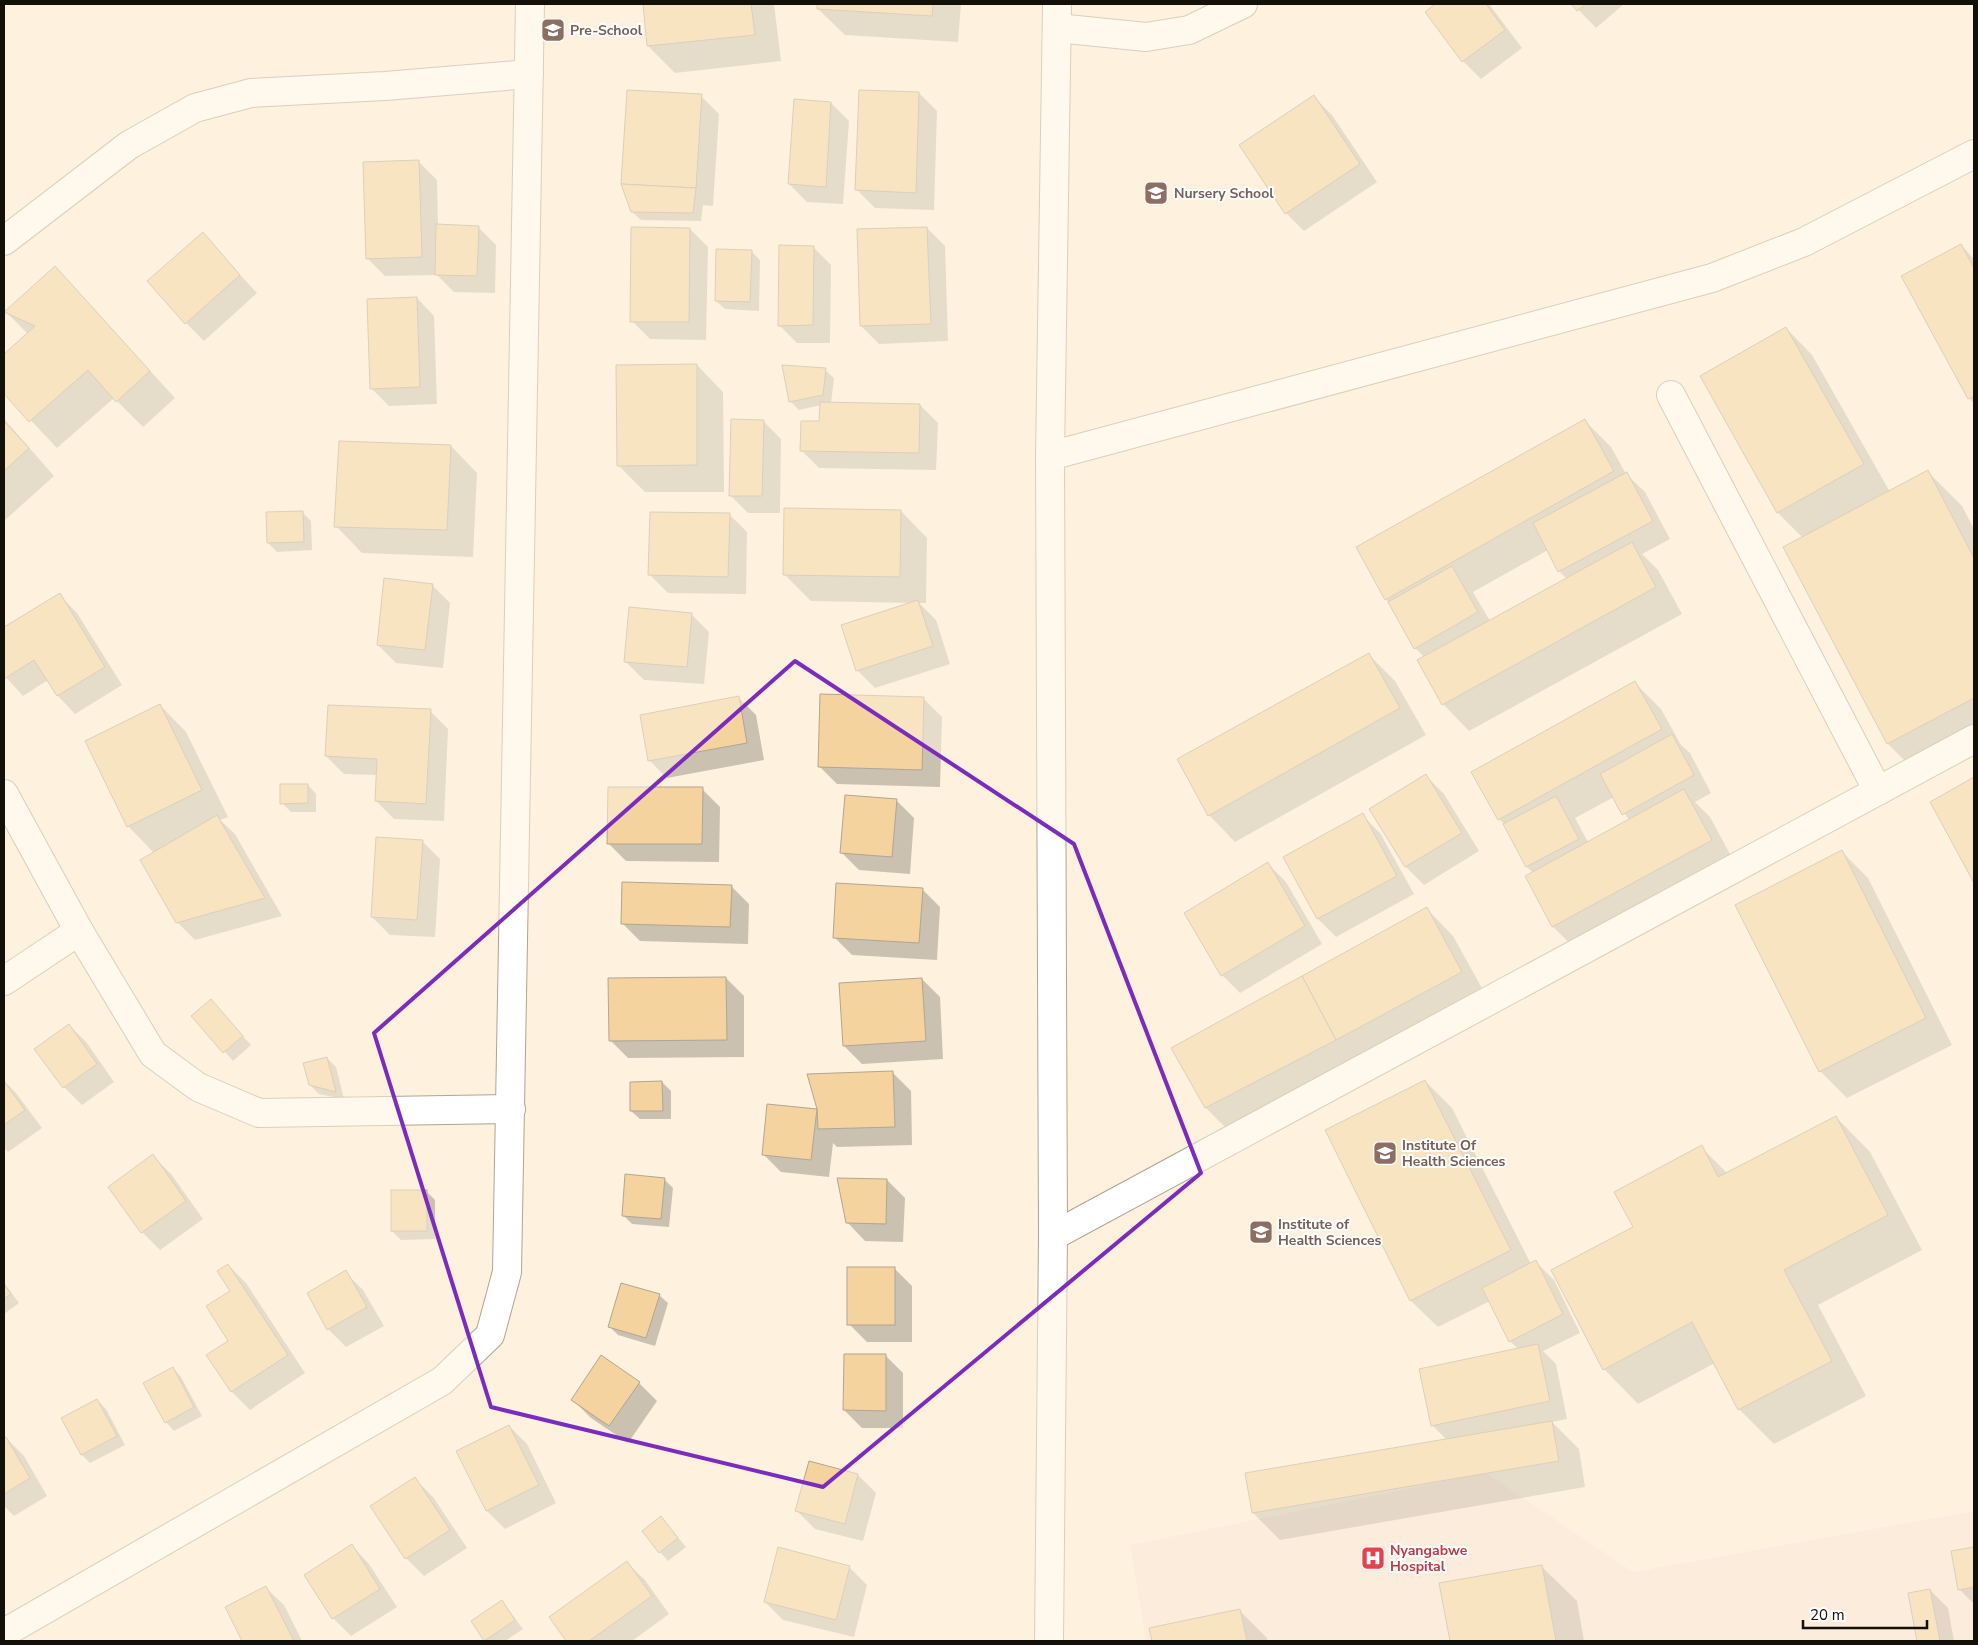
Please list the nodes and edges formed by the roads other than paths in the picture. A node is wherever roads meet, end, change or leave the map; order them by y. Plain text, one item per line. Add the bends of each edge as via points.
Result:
1 (530, 4) edge
2 (1243, 4) edge
3 (1057, 16) edge
4 (530, 74) junction
5 (1974, 154) edge
6 (4, 242) edge
7 (1671, 395) dead end
8 (1050, 456) junction
9 (1974, 739) edge
10 (1878, 791) junction
11 (4, 794) edge
12 (80, 931) junction
13 (4, 981) edge
14 (511, 1109) junction
15 (1053, 1236) junction
16 (4, 1633) edge
17 (1050, 1641) edge

1 - 4 street
2 - 3 street via 1189,30 1146,37
3 - 8 street
4 - 6 street via 385,86 251,92 195,108 129,145
4 - 14 street
5 - 8 street via 1804,242 1712,278
7 - 10 street
8 - 15 street
9 - 10 street
10 - 15 street
11 - 12 street
12 - 13 street
12 - 14 street via 153,1054 198,1087 259,1113
14 - 16 street via 507,1272 490,1335 442,1381
15 - 17 street

